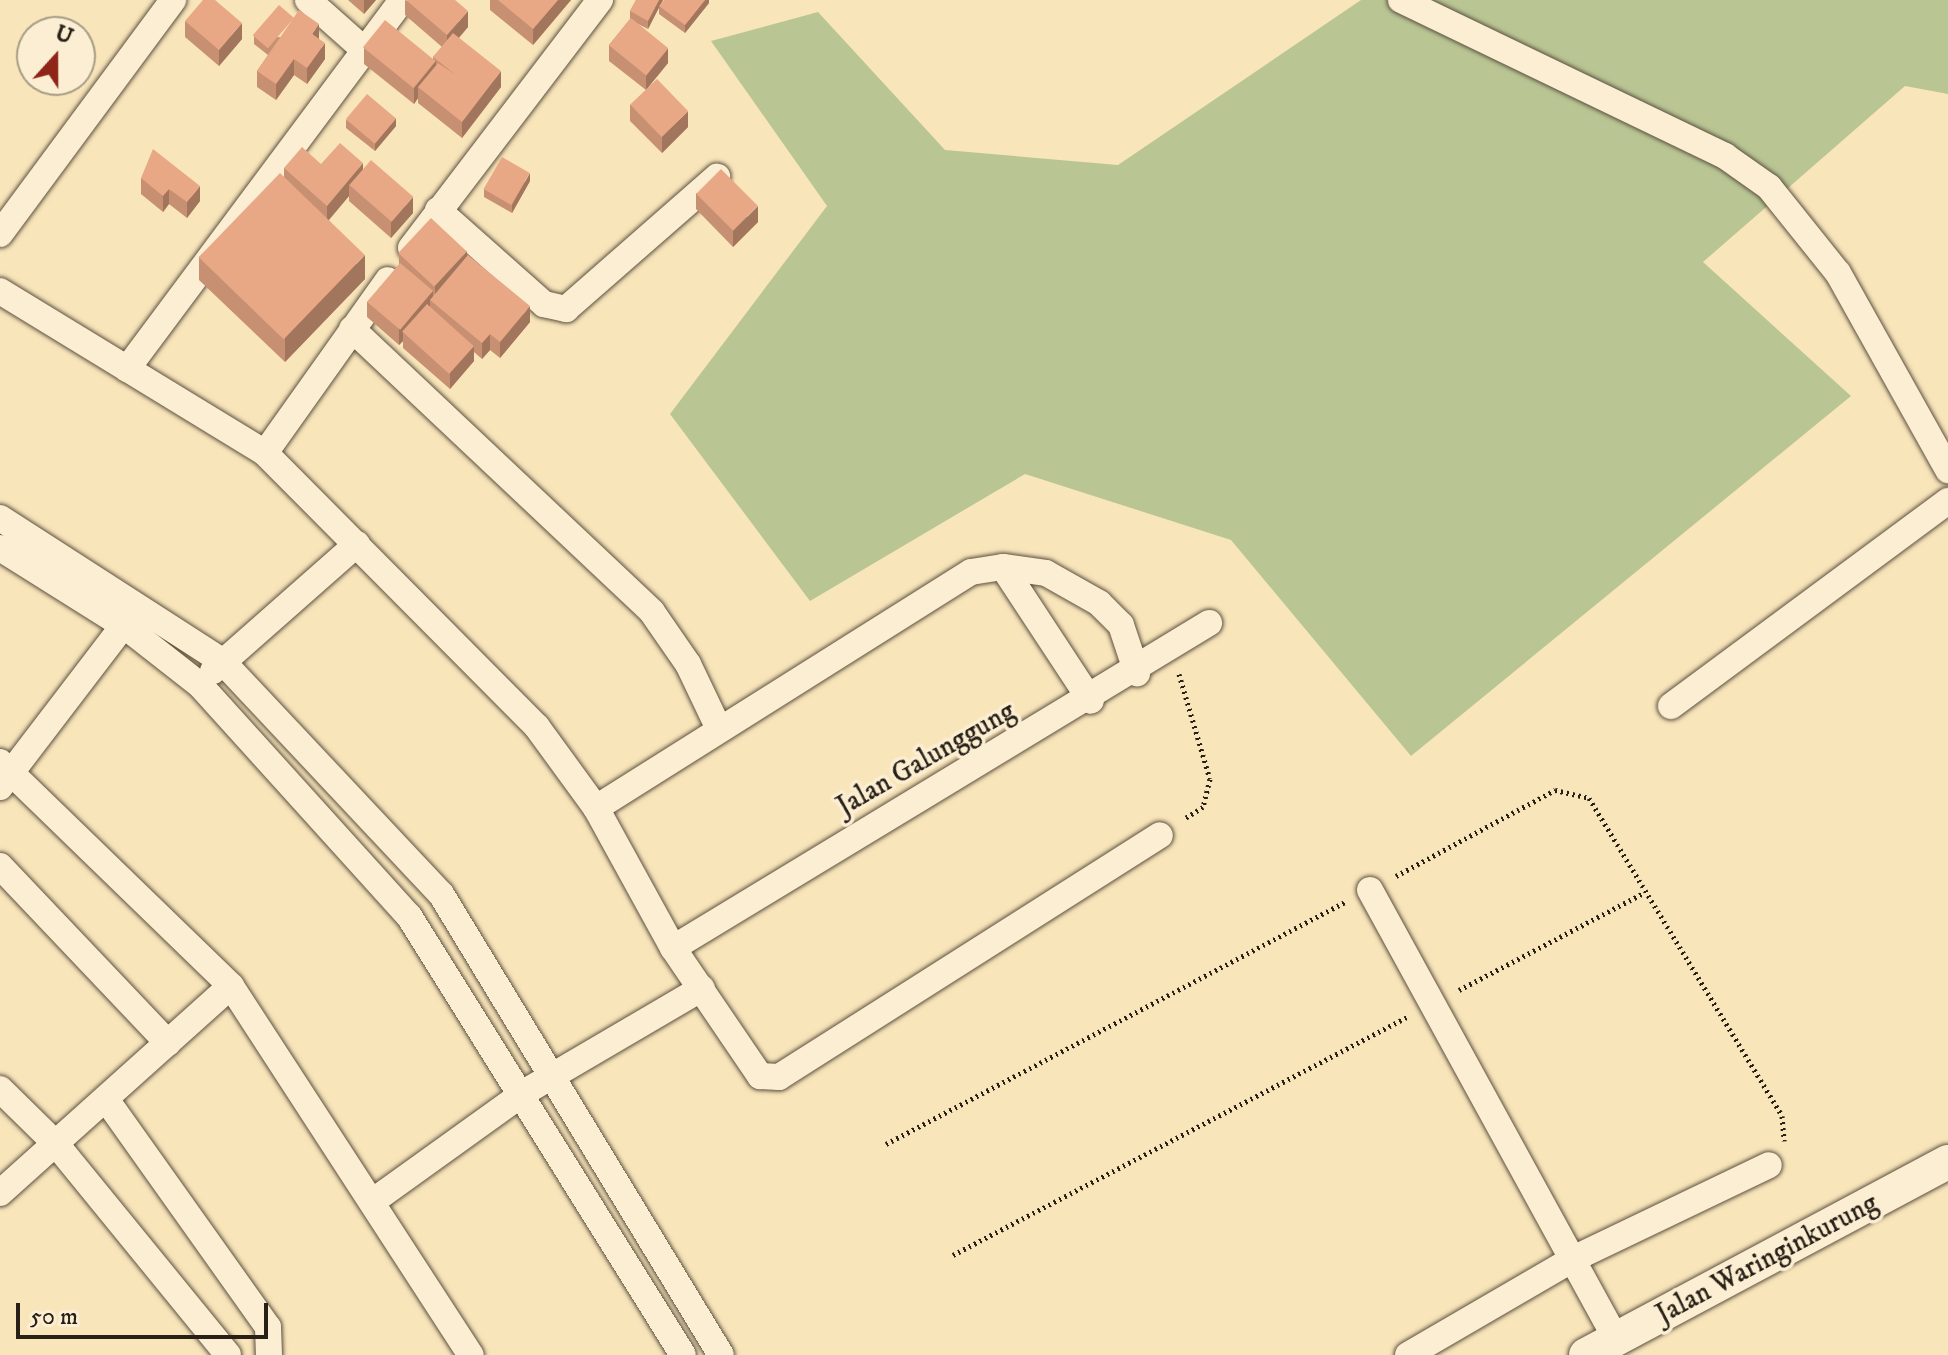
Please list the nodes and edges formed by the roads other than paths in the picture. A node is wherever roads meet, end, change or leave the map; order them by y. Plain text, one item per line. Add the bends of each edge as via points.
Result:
1 (173, 0) edge
2 (308, 0) edge
3 (402, 0) edge
4 (595, 2) edge
5 (1419, 4) edge
6 (361, 47) junction
7 (717, 177) edge
8 (438, 210) junction
9 (0, 234) edge
10 (0, 291) edge
11 (352, 329) junction
12 (127, 369) junction
13 (265, 453) junction
14 (1948, 470) edge
15 (1948, 501) edge
16 (0, 518) edge
17 (357, 544) junction
18 (0, 548) edge
19 (1003, 567) junction
20 (132, 616) junction
21 (1209, 623) dead end
22 (222, 661) junction
23 (1137, 673) junction
24 (200, 685) junction
25 (1091, 701) junction
26 (1671, 706) dead end
27 (719, 729) junction
28 (5, 773) edge
29 (596, 808) junction
30 (1160, 835) road end
31 (0, 866) edge
32 (1370, 890) road end
33 (673, 948) junction
34 (231, 986) junction
35 (702, 988) junction
36 (168, 1043) junction
37 (550, 1076) junction
38 (0, 1089) edge
39 (525, 1092) junction
40 (108, 1102) junction
41 (56, 1144) junction
42 (1948, 1162) edge
43 (1769, 1165) road end
44 (0, 1193) edge
45 (376, 1199) junction
46 (1573, 1259) junction
47 (1616, 1339) junction
48 (468, 1354) edge
49 (228, 1355) edge
50 (269, 1355) edge
51 (683, 1355) edge
52 (721, 1355) edge
53 (1408, 1355) edge
54 (1586, 1355) edge

1 - 9 street
2 - 6 street
3 - 6 street
4 - 8 street
5 - 14 street via 1725,156 1769,187 1838,273
6 - 12 street
7 - 8 street via 566,309 544,304
8 - 11 street
10 - 12 street
11 - 13 street
11 - 27 street via 652,612 688,664
12 - 13 street
13 - 17 street
15 - 26 street
16 - 20 street
17 - 22 street
17 - 29 street via 537,727
18 - 20 street
19 - 23 street via 1046,573 1099,603 1121,625
19 - 25 street
19 - 27 street via 933,590
20 - 22 street
20 - 24 street
20 - 28 street
21 - 23 street, Jalan Galunggung
22 - 24 street
22 - 37 street via 441,894
23 - 25 street, Jalan Galunggung
24 - 39 street via 409,916
25 - 33 street, Jalan Galunggung
27 - 29 street
28 - 34 street
29 - 33 street
30 - 35 street via 779,1077 760,1076
31 - 36 street
32 - 46 street
33 - 35 street
34 - 36 street
34 - 45 street
35 - 37 street
36 - 40 street
37 - 39 street
37 - 52 street
38 - 41 street
39 - 45 street
39 - 51 street
40 - 41 street
40 - 50 street via 268,1327
41 - 44 street
41 - 49 street
42 - 47 street, Jalan Waringinkurung
43 - 46 street
45 - 48 street
46 - 47 street
46 - 53 street
47 - 54 street, Jalan Waringinkurung

